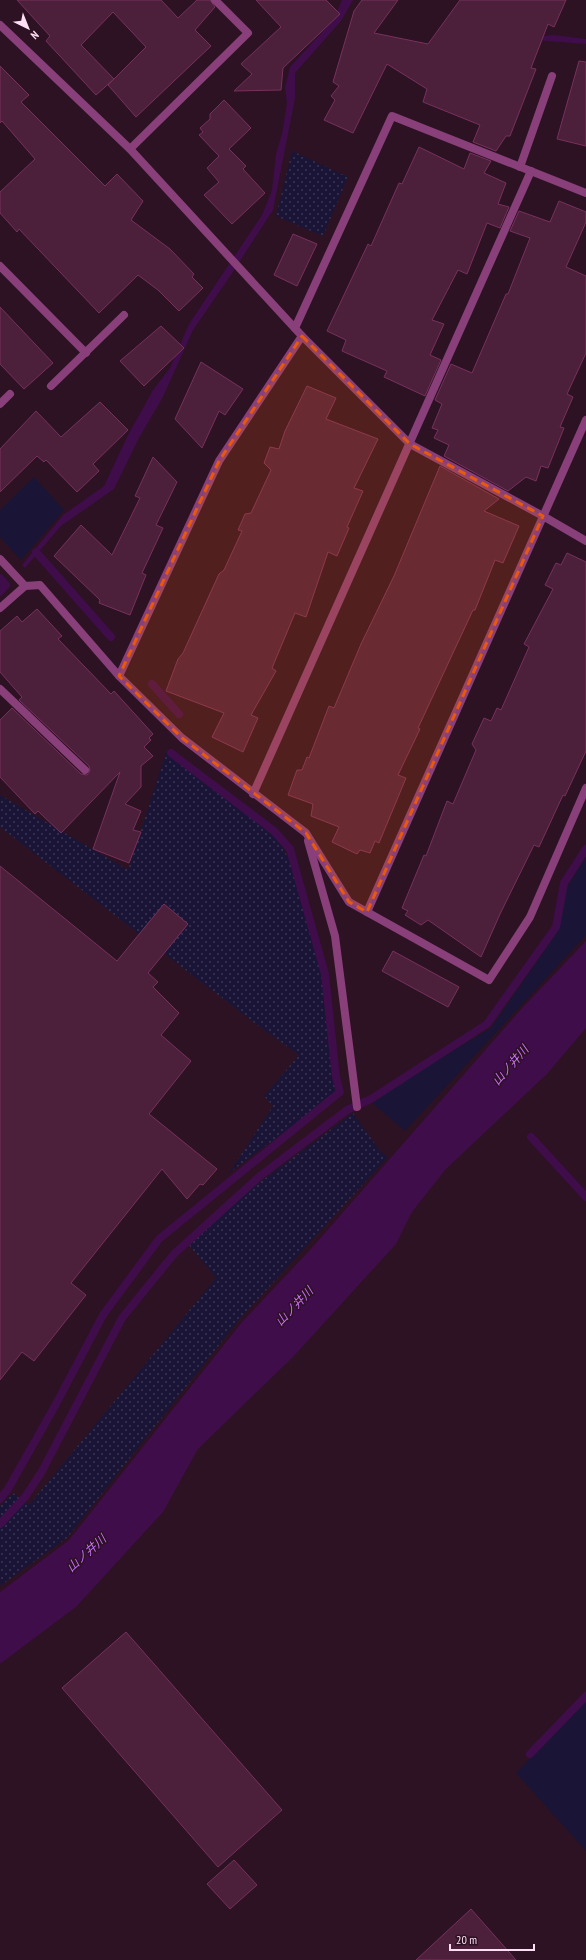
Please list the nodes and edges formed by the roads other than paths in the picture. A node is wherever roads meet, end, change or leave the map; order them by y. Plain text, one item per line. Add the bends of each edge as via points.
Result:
1 (216, 0) edge
2 (0, 25) edge
3 (552, 76) dead end
4 (130, 149) junction
5 (520, 167) junction
6 (531, 171) junction
7 (586, 193) edge
8 (0, 266) edge
9 (124, 315) dead end
10 (295, 328) junction
11 (302, 336) junction
12 (86, 352) junction
13 (51, 386) dead end
14 (10, 394) dead end
15 (0, 404) edge
16 (586, 420) edge
17 (410, 444) junction
18 (543, 516) junction
19 (586, 540) edge
20 (0, 559) edge
21 (25, 586) junction
22 (0, 608) edge
23 (119, 676) junction
24 (0, 690) edge
25 (85, 770) dead end
26 (586, 788) edge
27 (253, 794) junction
28 (306, 833) junction
29 (367, 912) junction
30 (357, 1107) dead end

1 - 4 street via 248,33
2 - 4 street
3 - 5 street
4 - 10 street
5 - 6 street
5 - 10 street via 392,116
6 - 7 street
6 - 17 street
8 - 12 street
9 - 12 street
10 - 11 street
11 - 17 street
11 - 23 street via 219,461
12 - 13 street
14 - 15 street
16 - 18 street
17 - 18 street
17 - 27 street
18 - 19 street
18 - 29 street
20 - 21 street
21 - 22 street
21 - 23 street via 40,585
23 - 27 street via 182,738
24 - 25 street
26 - 29 street via 530,917 489,980
27 - 28 street
28 - 29 street via 349,902
28 - 30 street via 335,936

